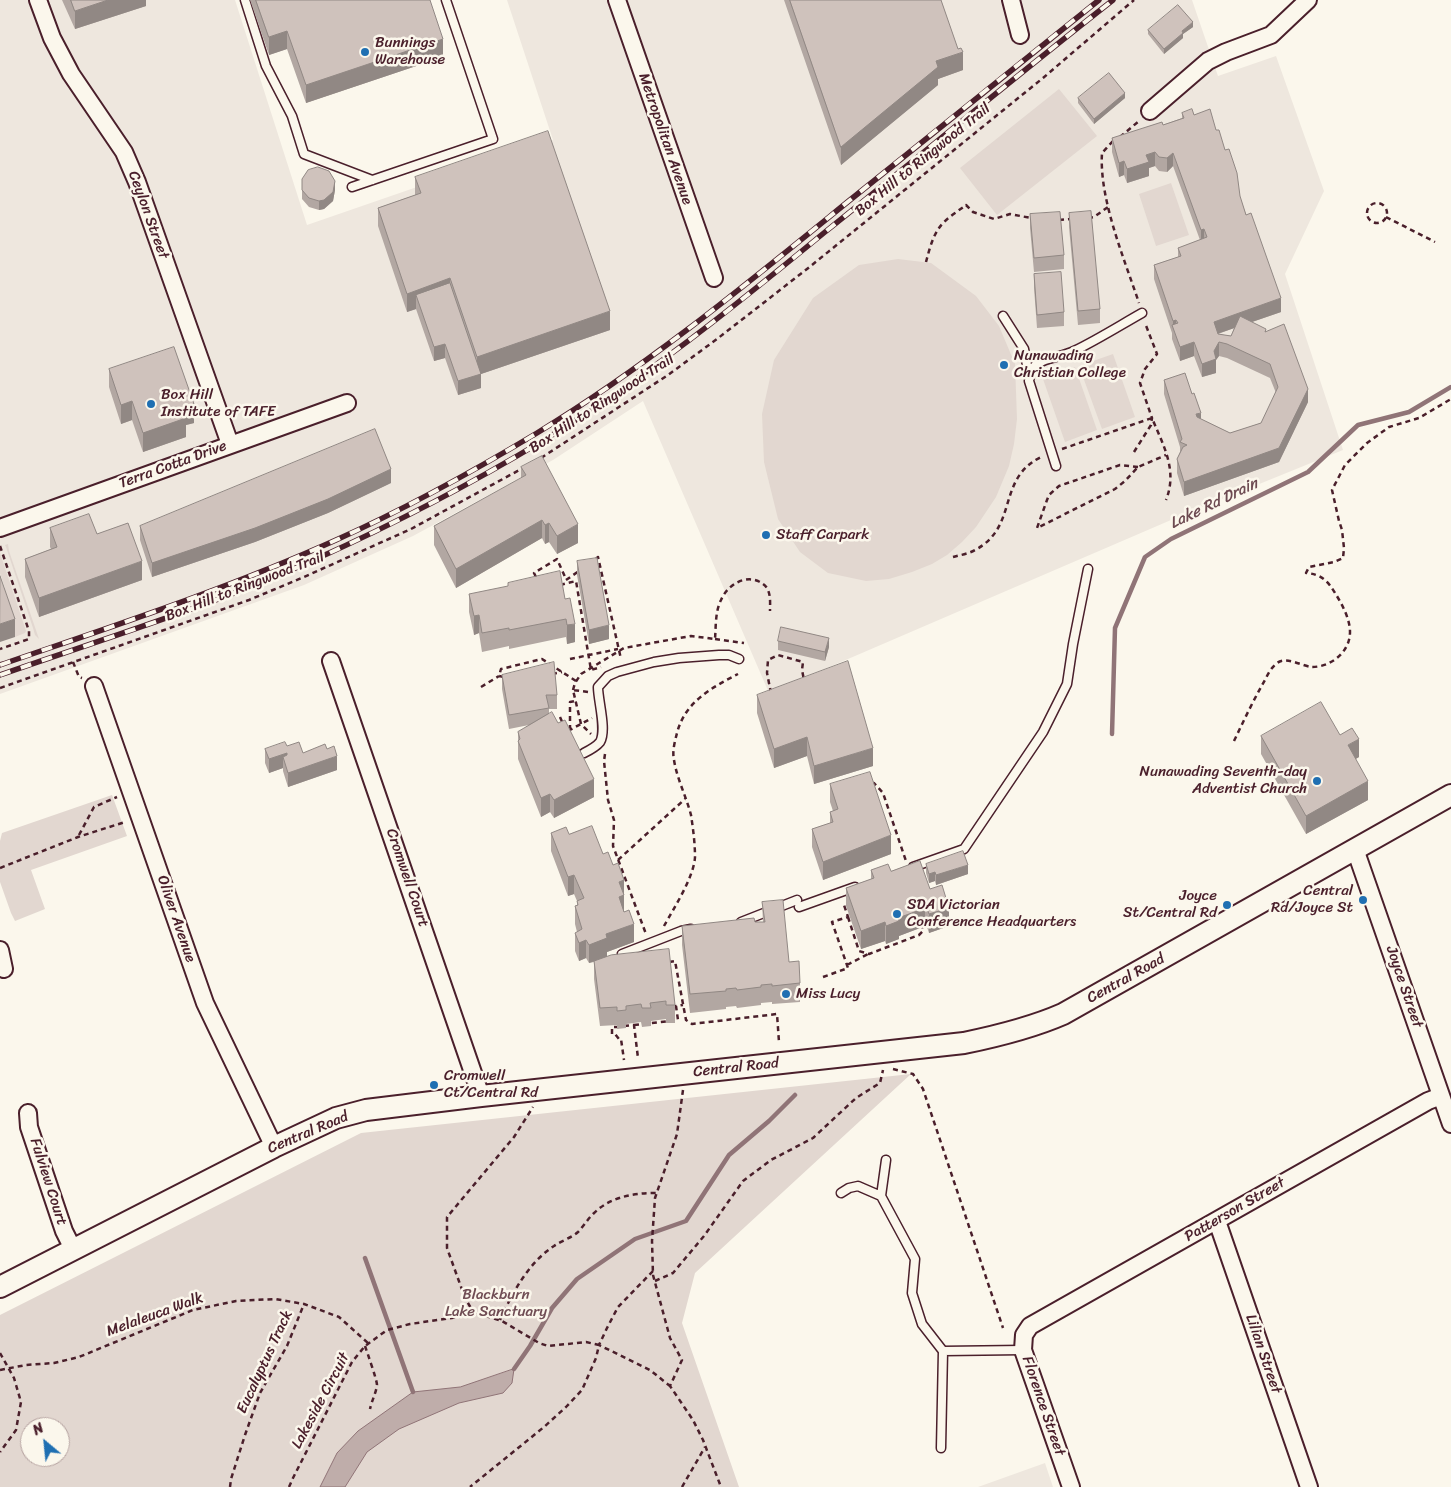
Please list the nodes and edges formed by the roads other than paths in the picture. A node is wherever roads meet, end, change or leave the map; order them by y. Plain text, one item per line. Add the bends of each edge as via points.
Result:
1 (38, 0) edge
2 (245, 0) edge
3 (446, 0) edge
4 (617, 0) edge
5 (1011, 0) edge
6 (1308, 0) edge
7 (1020, 35) dead end
8 (1150, 112) road end
9 (372, 180) junction
10 (352, 187) dead end
11 (714, 278) dead end
12 (1142, 313) road end
13 (1003, 316) dead end
14 (1030, 376) junction
15 (347, 403) dead end
16 (230, 444) junction
17 (1056, 466) dead end
18 (1, 525) edge
19 (1088, 569) dead end
20 (740, 659) dead end
21 (331, 661) dead end
22 (94, 686) dead end
23 (584, 754) edge
24 (1451, 795) edge
25 (1355, 849) junction
26 (908, 868) edge
27 (865, 884) edge
28 (737, 924) edge
29 (701, 929) edge
30 (0, 950) edge
31 (622, 954) edge
32 (4, 968) dead end
33 (481, 1096) junction
34 (1441, 1096) junction
35 (28, 1113) dead end
36 (1451, 1124) edge
37 (274, 1147) junction
38 (886, 1160) dead end
39 (841, 1193) dead end
40 (881, 1196) junction
41 (1217, 1221) junction
42 (73, 1249) junction
43 (0, 1287) edge
44 (1030, 1326) joint
45 (1023, 1350) junction
46 (943, 1351) junction
47 (941, 1448) dead end
48 (1071, 1487) edge
49 (1309, 1487) edge

1 - 16 street, Ceylon Street via 52,38 71,74 124,152 137,182
2 - 9 lane via 266,66 292,116 304,154
3 - 9 lane via 493,139
4 - 11 street, Metropolitan Avenue
5 - 7 street
6 - 8 street via 1271,35 1208,61
9 - 10 lane
12 - 14 lane via 1075,351 1037,364
13 - 14 lane via 1024,349
14 - 17 lane
15 - 16 street, Terra Cotta Drive
16 - 18 street, Terra Cotta Drive
19 - 26 lane via 1067,684 1043,732 964,849
20 - 23 lane via 724,655 679,658 608,676 598,687 602,738
21 - 33 street, Cromwell Court
22 - 37 street, Oliver Avenue via 206,1002
24 - 25 street, Central Road
25 - 33 street, Central Road via 1040,1024 964,1042
25 - 34 street, Joyce Street
27 - 28 lane
29 - 31 lane via 681,931
30 - 32 street
33 - 37 street, Central Road via 366,1110 336,1118
34 - 36 street, Joyce Street
34 - 41 street, Patterson Street
35 - 42 street, Fulview Court via 64,1231
37 - 42 street, Central Road
38 - 40 lane
39 - 40 lane via 858,1186
40 - 46 lane via 915,1259 912,1293 922,1324
41 - 44 street, Patterson Street
41 - 49 street, Lilian Street
42 - 43 street, Central Road
44 - 45 street, Florence Street via 1024,1335
45 - 46 lane
45 - 48 street, Florence Street
46 - 47 lane

